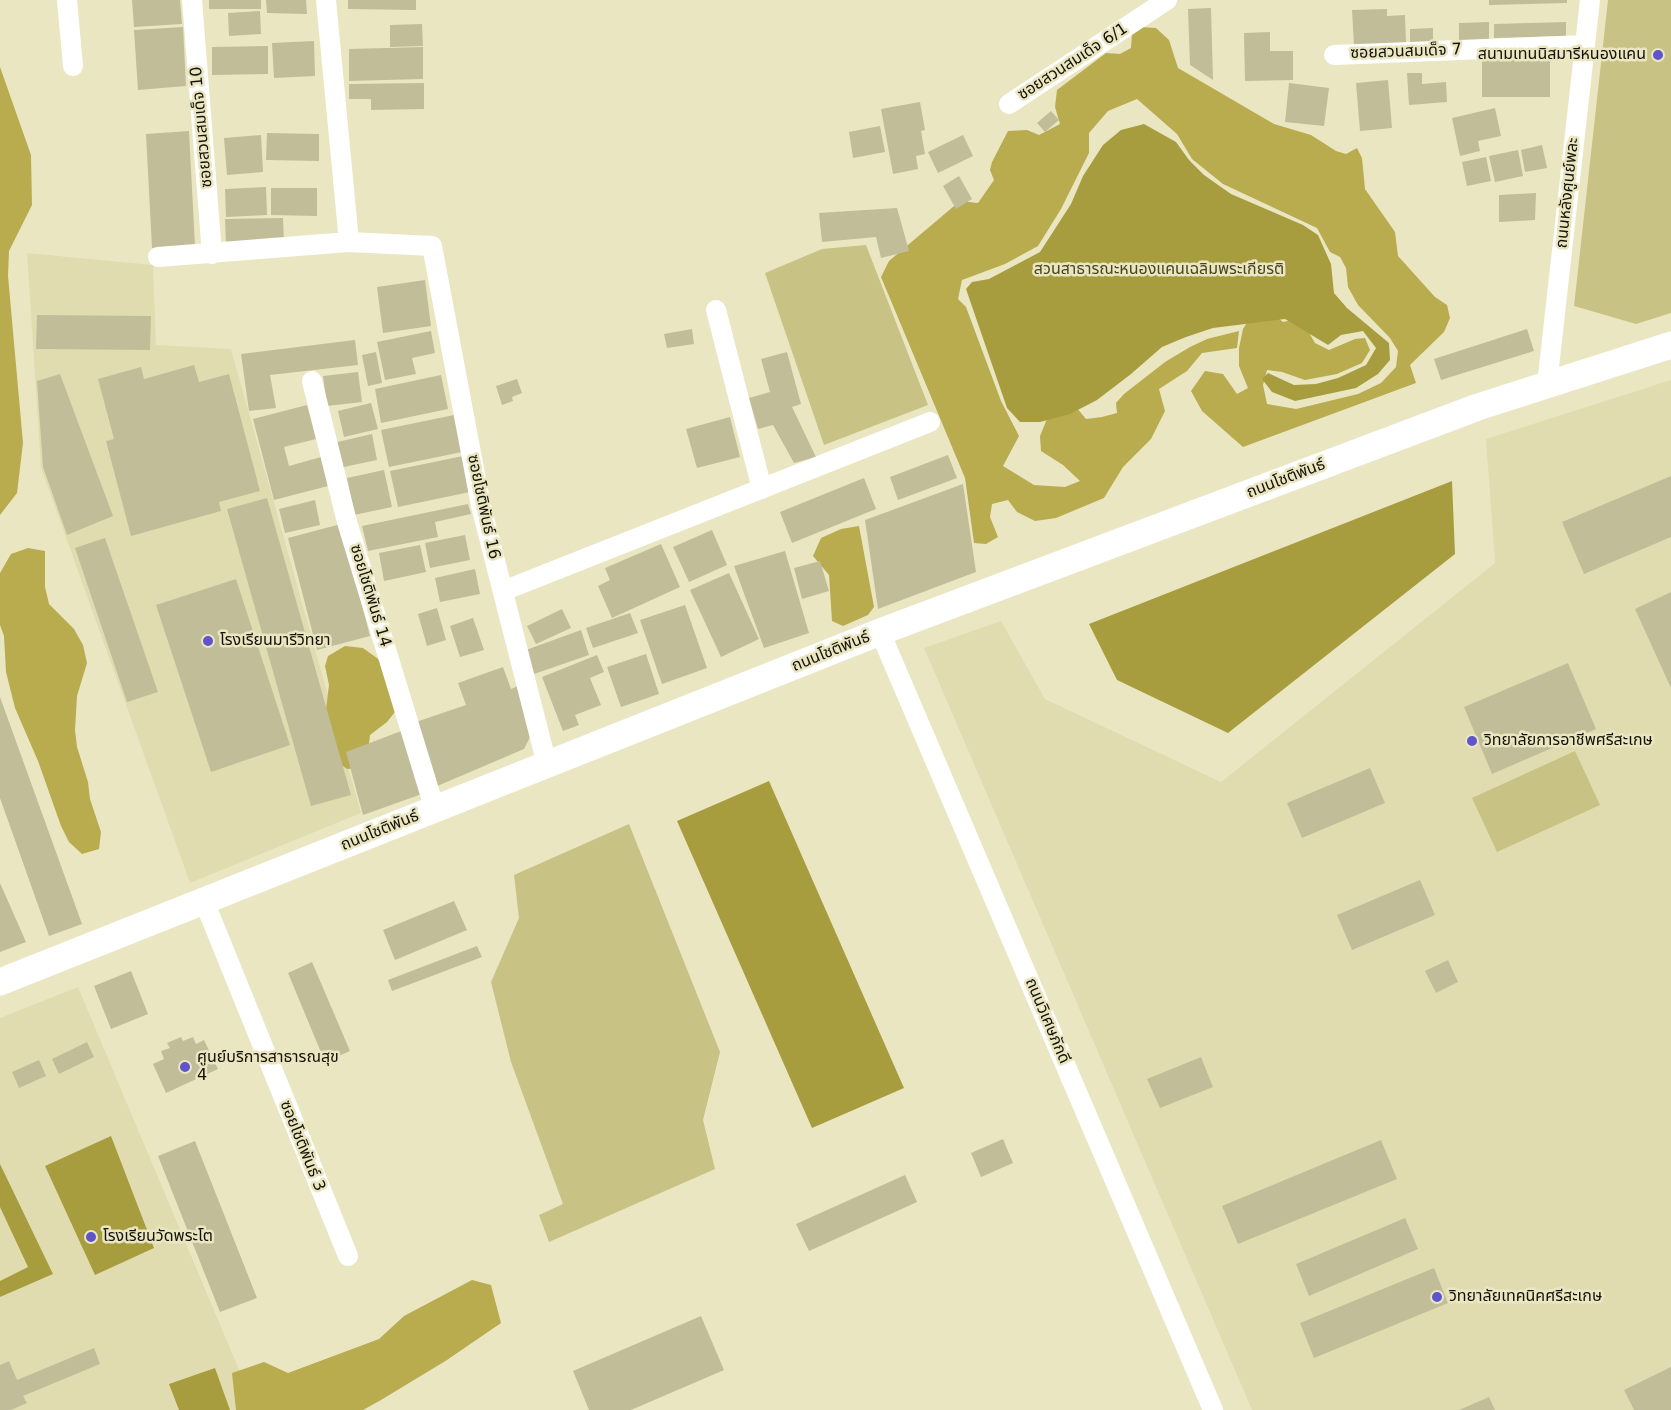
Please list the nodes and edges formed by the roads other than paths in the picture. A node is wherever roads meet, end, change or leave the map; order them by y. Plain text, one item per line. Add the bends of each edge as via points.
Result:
1 (67, 0) edge
2 (192, 0) edge
3 (326, 0) edge
4 (1167, 0) edge
5 (1590, 0) edge
6 (1585, 45) junction
7 (1334, 55) dead end
8 (73, 66) dead end
9 (1009, 104) dead end
10 (348, 242) junction
11 (212, 254) junction
12 (158, 257) dead end
13 (716, 310) dead end
14 (1671, 345) edge
15 (312, 381) dead end
16 (1546, 385) junction
17 (930, 422) dead end
18 (762, 489) junction
19 (503, 591) junction
20 (880, 633) junction
21 (547, 765) junction
22 (435, 810) junction
23 (204, 901) junction
24 (0, 982) edge
25 (348, 1256) dead end
26 (1213, 1410) edge

1 - 8 street
2 - 11 street, ซอยสวนสมเด็จ 10
3 - 10 street
4 - 9 street, ซอยสวนสมเด็จ 6/1
5 - 6 street, ถนนหลังศูนย์พละ
6 - 7 street, ซอยสวนสมเด็จ 7
6 - 16 street, ถนนหลังศูนย์พละ
10 - 11 street
10 - 19 street, ซอยโชติพันธ์ 16 via 432,246 481,507
11 - 12 street
13 - 18 street
14 - 16 street, ถนนโชติพันธ์
15 - 22 street, ซอยโชติพันธ์ 14 via 347,522
16 - 20 street, ถนนโชติพันธ์ via 1478,407
17 - 18 street
18 - 19 street
19 - 21 street, ซอยโชติพันธ์ 16
20 - 21 street, ถนนโชติพันธ์
20 - 26 street, ถนนวิเศษภักดี
21 - 22 street, ถนนโชติพันธ์
22 - 23 street, ถนนโชติพันธ์
23 - 24 street, ถนนโชติพันธ์
23 - 25 street, ซอยโชติพันธ์ 3

